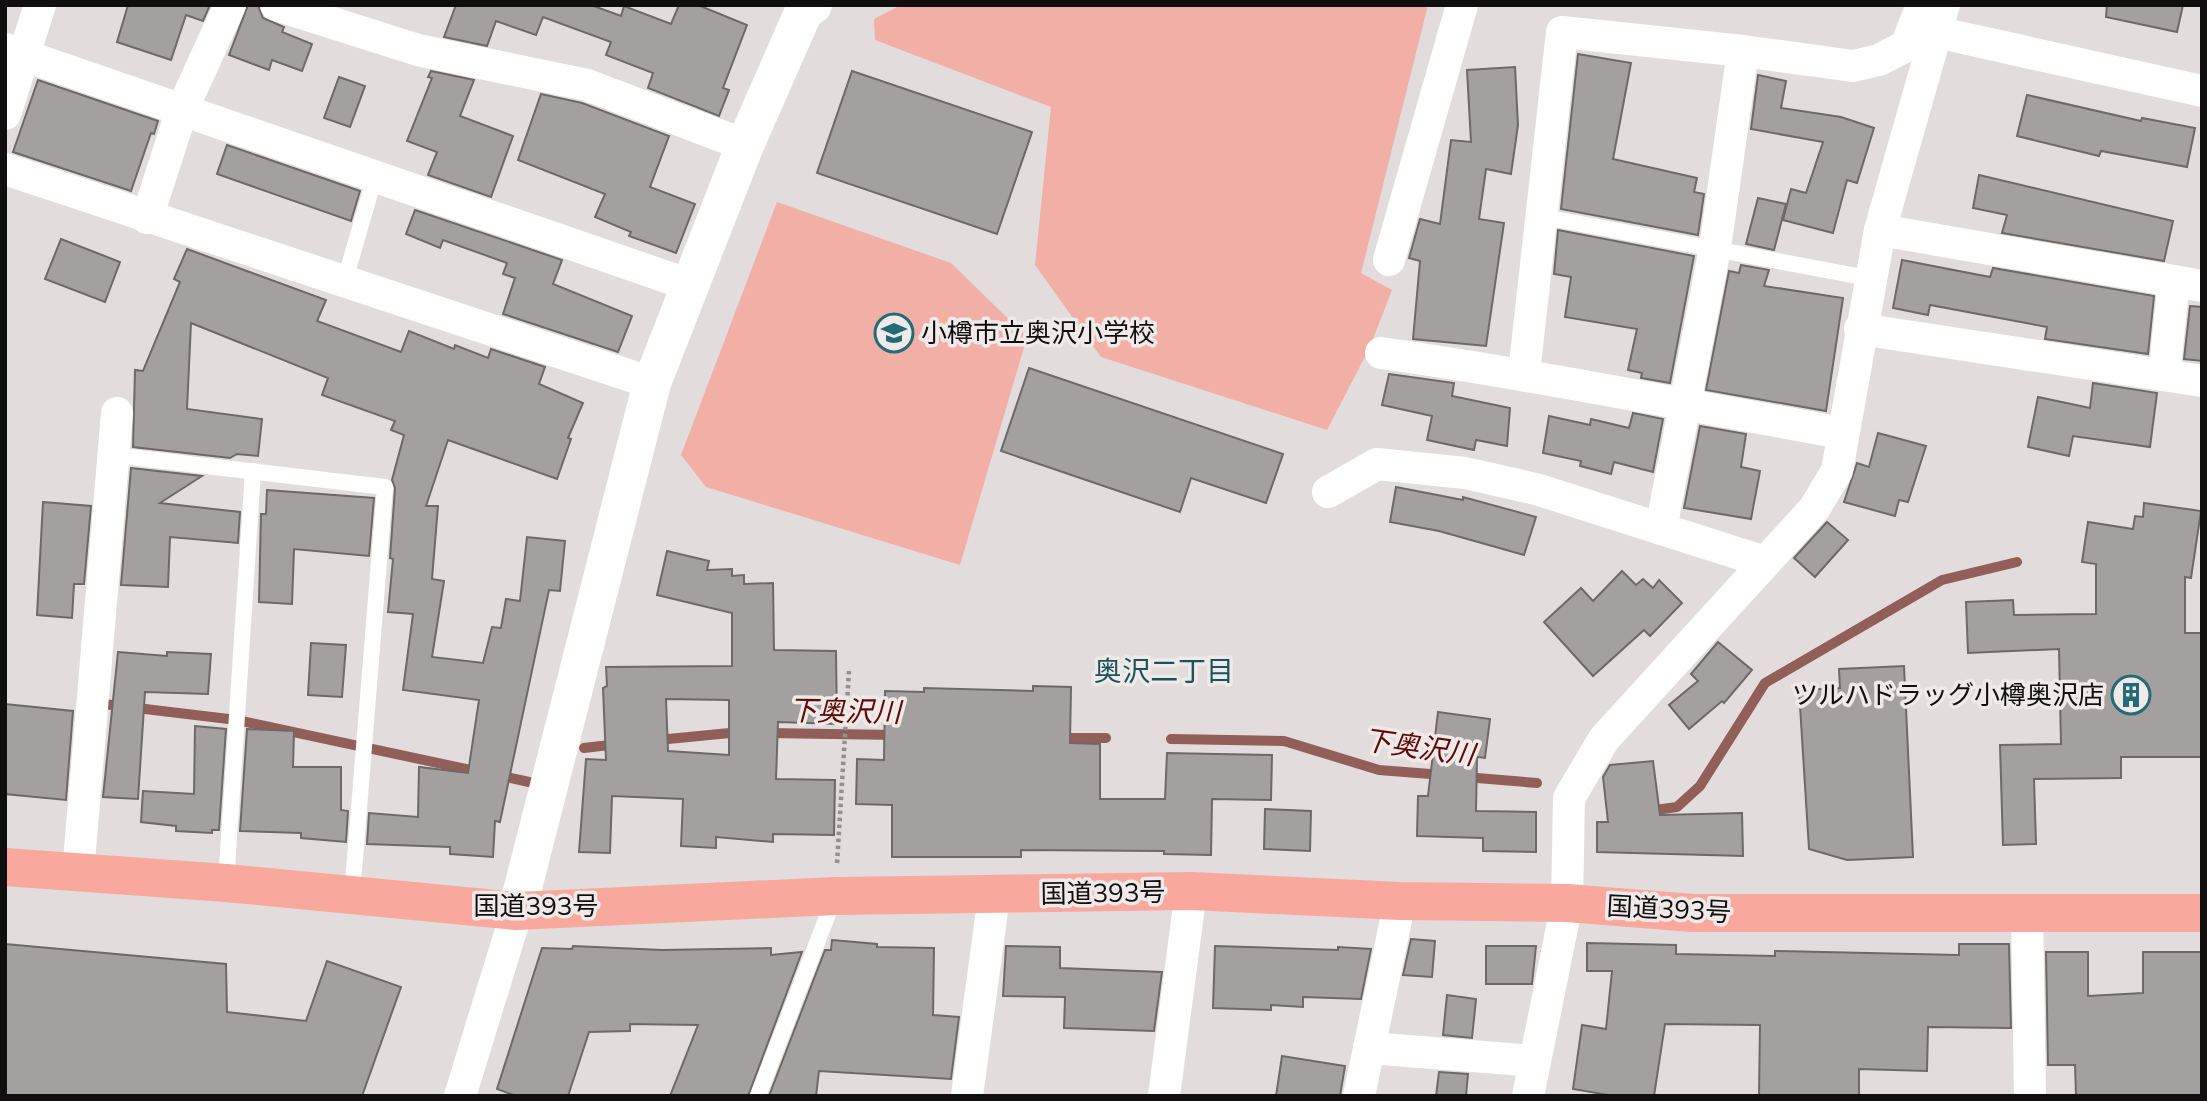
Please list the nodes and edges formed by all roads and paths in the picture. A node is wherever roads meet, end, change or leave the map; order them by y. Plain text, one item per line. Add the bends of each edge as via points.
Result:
1 (40, 5) edge
2 (230, 5) edge
3 (276, 5) edge
4 (1462, 5) edge
5 (799, 8) edge
6 (1934, 14) edge
7 (1743, 51) junction
8 (14, 52) edge
9 (2202, 91) edge
10 (182, 110) junction
11 (5, 114) edge
12 (745, 145) junction
13 (5, 169) edge
14 (375, 176) junction
15 (1539, 216) junction
16 (146, 218) junction
17 (1880, 230) junction
18 (1715, 248) junction
19 (1389, 260) dead end
20 (1873, 279) junction
21 (345, 280) junction
22 (2188, 284) edge
23 (690, 285) junction
24 (1860, 329) junction
25 (1381, 354) dead end
26 (1524, 373) junction
27 (2164, 375) junction
28 (2202, 381) edge
29 (652, 383) junction
30 (1685, 406) junction
31 (117, 413) dead end
32 (1843, 433) junction
33 (113, 455) junction
34 (253, 471) junction
35 (1328, 492) dead end
36 (1661, 529) junction
37 (1765, 562) junction
38 (849, 671) dead end
39 (5, 867) edge
40 (78, 873) junction
41 (226, 883) junction
42 (1191, 891) junction
43 (352, 895) junction
44 (835, 896) junction
45 (995, 896) junction
46 (1400, 901) junction
47 (1567, 903) junction
48 (517, 911) junction
49 (2027, 913) junction
50 (2202, 913) edge
51 (1369, 1048) junction
52 (1535, 1061) junction
53 (460, 1096) edge
54 (758, 1096) edge
55 (967, 1096) edge
56 (1164, 1096) edge
57 (1359, 1096) edge
58 (1528, 1096) edge
59 (2030, 1096) edge

1 - 8 street
2 - 10 street
3 - 12 street via 418,50 587,85
4 - 19 street
5 - 12 street
6 - 7 street via 1906,46 1879,60 1853,66
6 - 9 street
6 - 17 street
7 - 15 street via 1562,32
7 - 18 street
8 - 10 street
8 - 11 street
10 - 14 street
10 - 16 street
12 - 23 street
13 - 16 street
14 - 21 lane
14 - 23 street
15 - 18 lane
15 - 26 street
16 - 21 street
17 - 20 street
17 - 22 street
18 - 20 lane
18 - 30 street
20 - 24 street
21 - 29 street
22 - 27 street
23 - 29 street
24 - 27 street
24 - 32 street
25 - 26 street
26 - 30 street
27 - 28 street
29 - 48 street
30 - 32 street
30 - 36 street
31 - 33 street
32 - 37 street via 1837,471 1814,509
33 - 34 lane
33 - 40 street
34 - 41 lane
34 - 43 lane via 385,487
35 - 36 street via 1377,464 1465,473 1535,489
36 - 37 street
37 - 47 street via 1604,739 1569,798
38 - 44 path
39 - 40 highway, 国道393号
40 - 41 highway, 国道393号
41 - 43 highway, 国道393号
42 - 45 highway, 国道393号
42 - 46 highway, 国道393号
42 - 56 street
43 - 48 highway, 国道393号
44 - 45 highway, 国道393号
44 - 48 highway, 国道393号
44 - 54 lane
45 - 55 street
46 - 47 highway, 国道393号
46 - 51 street
47 - 49 highway, 国道393号 via 1693,913
47 - 52 street
48 - 53 street
49 - 50 highway, 国道393号
49 - 59 street
51 - 52 street
51 - 57 street
52 - 58 street

